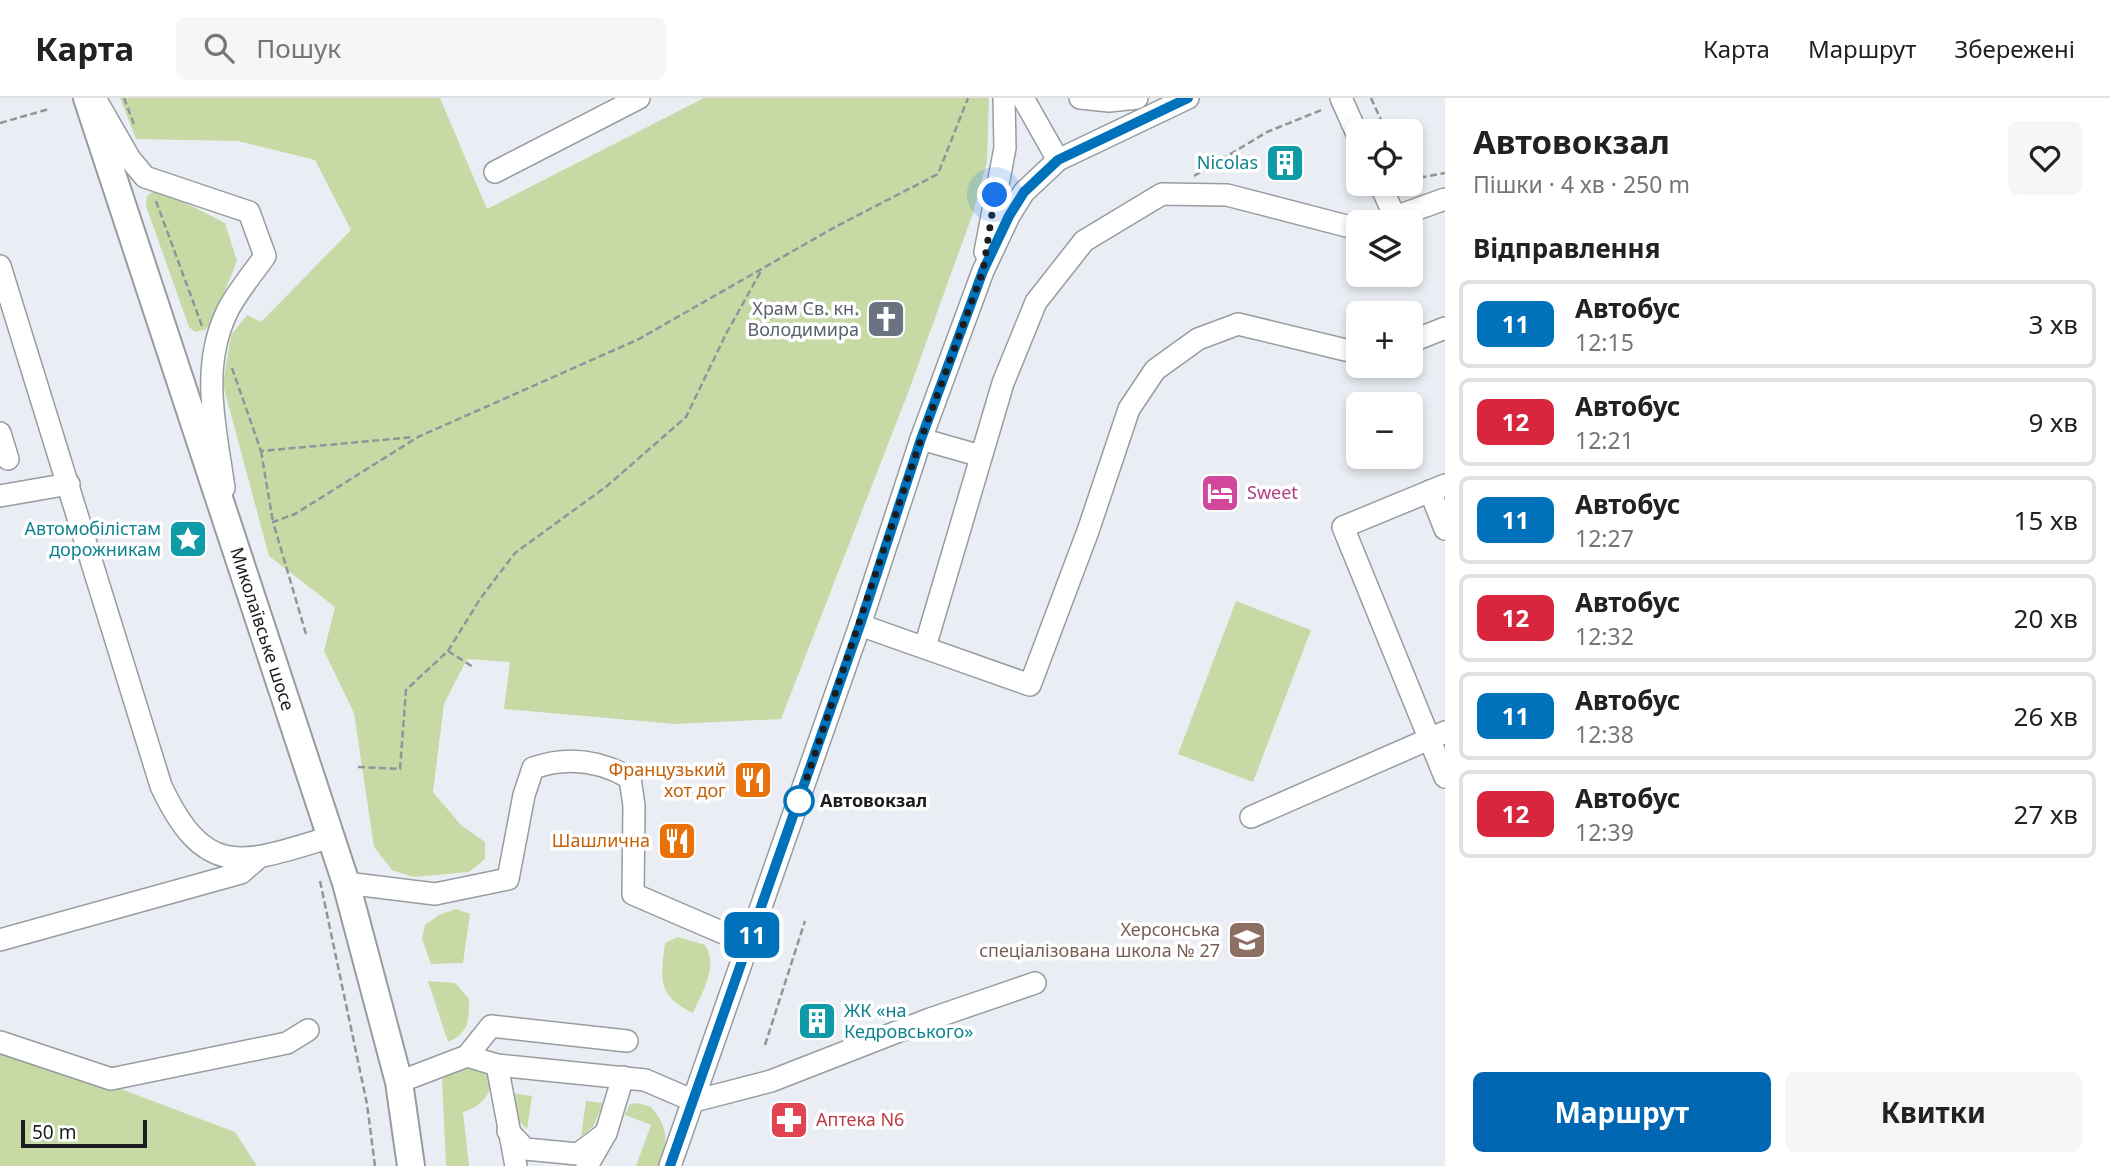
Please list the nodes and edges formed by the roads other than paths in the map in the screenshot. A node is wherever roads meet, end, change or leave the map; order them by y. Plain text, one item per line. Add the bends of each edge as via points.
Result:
1 (87, 98) edge
2 (95, 98) edge
3 (639, 98) edge
4 (1004, 98) edge
5 (1023, 98) edge
6 (1080, 98) edge
7 (1137, 98) edge
8 (1188, 98) edge
9 (1341, 100) edge
10 (1350, 119) edge
11 (1058, 160) junction
12 (495, 172) dead end
13 (1445, 200) edge
14 (1417, 210) edge
15 (1346, 226) edge
16 (0, 266) edge
17 (983, 271) junction
18 (1445, 328) edge
19 (1423, 337) edge
20 (1346, 350) edge
21 (0, 433) edge
22 (921, 439) junction
23 (981, 456) junction
24 (8, 459) dead end
25 (69, 484) junction
26 (1437, 488) edge
27 (0, 496) edge
28 (1445, 529) edge
29 (229, 532) junction
30 (860, 625) junction
31 (925, 647) junction
32 (1437, 736) edge
33 (1445, 777) edge
34 (1251, 817) dead end
35 (331, 837) junction
36 (261, 856) junction
37 (346, 883) junction
38 (0, 940) edge
39 (749, 944) junction
40 (1035, 983) dead end
41 (308, 1030) dead end
42 (627, 1041) dead end
43 (0, 1042) edge
44 (467, 1056) junction
45 (497, 1065) junction
46 (623, 1077) junction
47 (399, 1082) junction
48 (694, 1101) junction
49 (508, 1131) junction
50 (606, 1133) junction
51 (411, 1166) edge
52 (516, 1166) edge
53 (587, 1166) edge
54 (670, 1166) edge

1 - 29 main road, Миколаївське шосе
2 - 29 street via 145,177 249,212 265,256 227,311 214,342 210,378
3 - 12 street
4 - 17 street via 1005,148
5 - 11 street
6 - 7 street via 1109,102
8 - 11 street
9 - 10 street
11 - 17 street via 1024,192
13 - 14 street
15 - 23 street via 1227,195 1162,194 1084,241 1036,302 1003,383
16 - 25 street
17 - 22 street
18 - 19 street
20 - 31 street via 1238,324 1198,339 1155,370 1129,409 1030,685
21 - 24 street
22 - 23 street
22 - 30 street
23 - 31 street
25 - 27 street
25 - 36 street via 161,786 175,816 192,838 215,855 236,860
26 - 28 street
26 - 32 street via 1343,527
29 - 35 main road, Миколаївське шосе
30 - 31 street
30 - 39 street
32 - 33 street
32 - 34 street
35 - 36 street
35 - 37 main road, Миколаївське шосе
36 - 38 street via 242,873
37 - 39 street via 435,894 508,879 533,768 556,760 608,765 630,778 633,894
37 - 47 main road, Миколаївське шосе
39 - 48 street
40 - 48 street via 771,1081
41 - 43 street via 287,1042 111,1079
42 - 44 street via 491,1026
44 - 45 street
44 - 47 street
45 - 46 street
45 - 49 street
46 - 48 street via 645,1080
46 - 50 street
47 - 51 main road, Миколаївське шосе
48 - 54 street
49 - 50 street via 525,1149 578,1154
49 - 52 street
50 - 53 street

